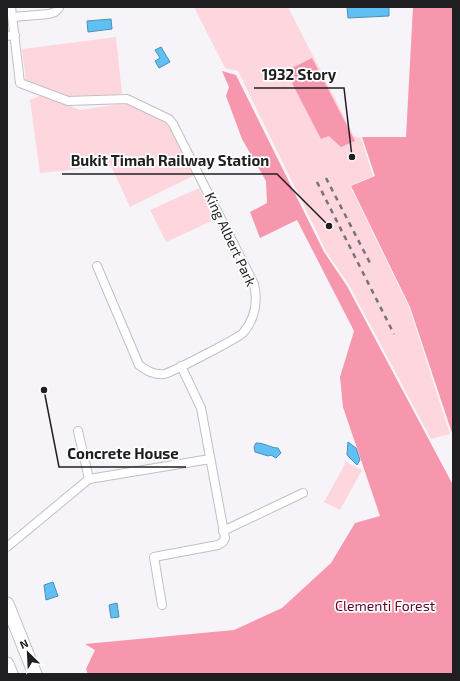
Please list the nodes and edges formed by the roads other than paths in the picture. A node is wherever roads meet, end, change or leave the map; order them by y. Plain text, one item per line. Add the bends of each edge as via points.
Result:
1 (11, 7) edge
2 (59, 8) edge
3 (13, 17) junction
4 (11, 35) edge
5 (97, 266) dead end
6 (181, 366) junction
7 (78, 431) dead end
8 (210, 459) junction
9 (88, 479) junction
10 (303, 493) dead end
11 (223, 530) junction
12 (7, 548) edge
13 (7, 604) edge
14 (162, 605) dead end
15 (7, 664) edge
16 (11, 674) edge
17 (35, 674) edge

1 - 3 street, King Albert Park
2 - 3 street via 49,14
3 - 4 street, King Albert Park
4 - 6 street, King Albert Park via 20,83 68,101 128,99 148,108 169,119 173,124 199,172 254,284 257,302 251,320 242,334
5 - 6 street, King Albert Park via 139,365 148,372 165,374
6 - 8 street via 201,408
7 - 9 street
8 - 9 street
8 - 11 street
9 - 12 street
10 - 11 street
11 - 14 street via 225,538 218,545 154,557
13 - 17 main road
15 - 16 main road

